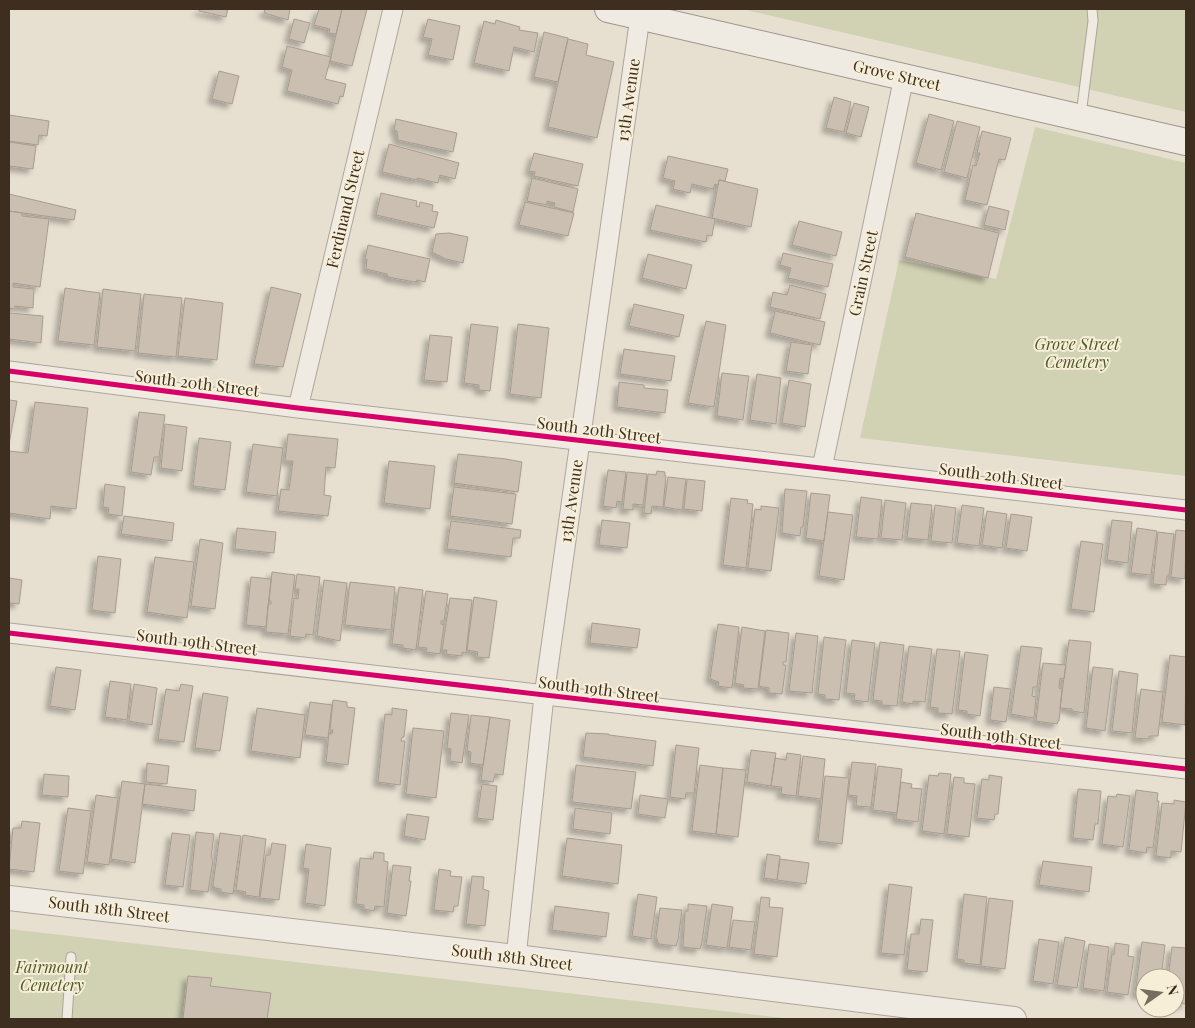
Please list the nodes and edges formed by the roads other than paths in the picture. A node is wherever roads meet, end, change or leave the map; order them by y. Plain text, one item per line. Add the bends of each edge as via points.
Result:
1 (393, 9) edge
2 (608, 9) edge
3 (1092, 9) edge
4 (640, 17) junction
5 (904, 77) junction
6 (1080, 117) junction
7 (1186, 142) edge
8 (9, 371) edge
9 (298, 408) junction
10 (580, 441) junction
11 (822, 468) junction
12 (1186, 510) edge
13 (9, 633) edge
14 (544, 696) junction
15 (1186, 769) edge
16 (9, 898) edge
17 (71, 957) dead end
18 (516, 957) junction
19 (67, 1019) edge
20 (1014, 1019) edge

1 - 9 street, Ferdinand Street
2 - 4 main road, Grove Street
3 - 6 lane
4 - 5 main road, Grove Street
4 - 10 street, 13th Avenue
5 - 6 main road, Grove Street
5 - 11 street, Grain Street
6 - 7 main road, Grove Street
8 - 9 street, South 20th Street
9 - 10 street, South 20th Street
10 - 11 street, South 20th Street
10 - 14 street, 13th Avenue
11 - 12 street, South 20th Street
13 - 14 street, South 19th Street
14 - 15 street, South 19th Street
14 - 18 street, 13th Avenue
16 - 18 street, South 18th Street
17 - 19 lane
18 - 20 street, South 18th Street

